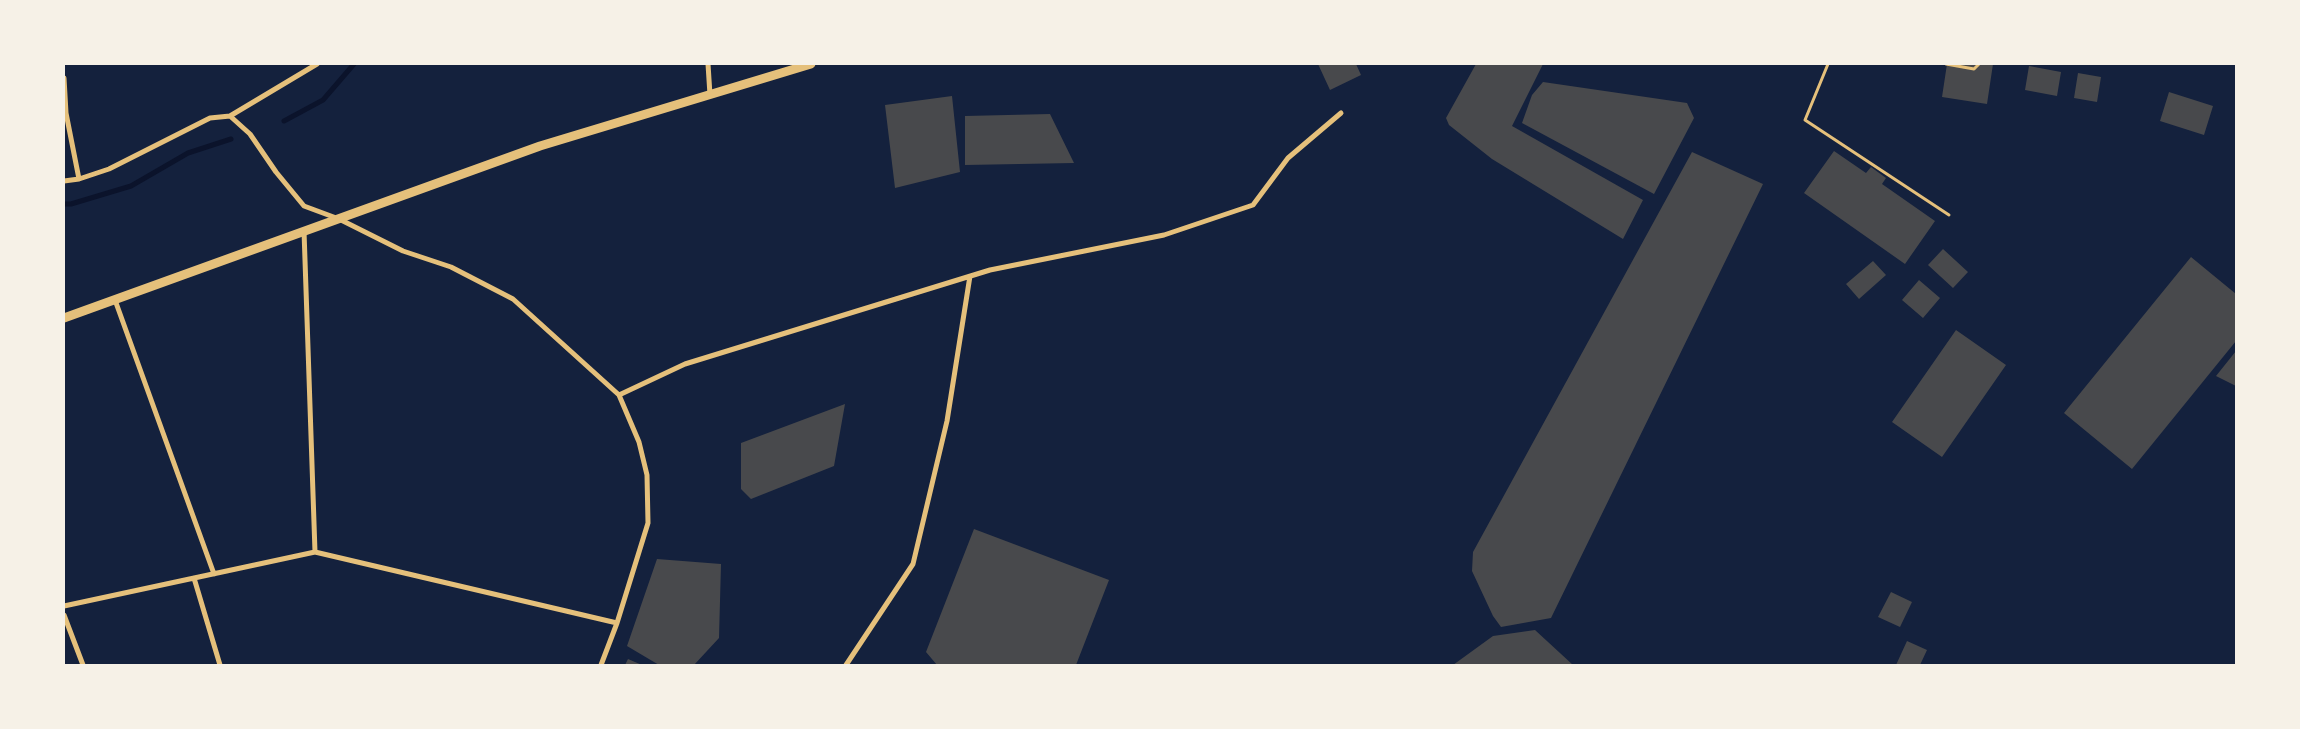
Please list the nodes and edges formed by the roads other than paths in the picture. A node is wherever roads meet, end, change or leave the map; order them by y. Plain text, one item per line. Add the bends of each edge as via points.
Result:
1 (317, 64) edge
2 (708, 64) edge
3 (811, 64) edge
4 (1828, 64) edge
5 (1946, 64) edge
6 (1978, 64) edge
7 (64, 78) edge
8 (710, 95) junction
9 (1341, 113) dead end
10 (230, 116) junction
11 (79, 179) junction
12 (64, 181) edge
13 (1949, 215) dead end
14 (339, 219) junction
15 (304, 231) junction
16 (970, 276) junction
17 (115, 300) junction
18 (64, 318) edge
19 (619, 395) junction
20 (315, 552) junction
21 (214, 574) junction
22 (194, 578) junction
23 (64, 606) edge
24 (64, 615) edge
25 (617, 623) junction
26 (84, 665) edge
27 (220, 665) edge
28 (601, 665) edge
29 (846, 665) edge

1 - 10 street
2 - 8 street
3 - 8 street
4 - 13 lane via 1805,120
5 - 6 lane via 1974,69
7 - 11 street via 66,113
8 - 14 street via 540,146
9 - 16 street via 1288,158 1253,205 1164,235
10 - 11 street via 210,118 109,169
10 - 14 street via 250,134 304,206
11 - 12 street
14 - 15 street
14 - 19 street via 404,251 451,267 513,299
15 - 17 street
15 - 20 street
16 - 19 street via 685,364
16 - 29 street via 947,421 914,564
17 - 18 street
17 - 21 street
19 - 25 street via 639,442 647,475 648,523
20 - 21 street
20 - 25 street
21 - 22 street
22 - 23 street
22 - 27 street
24 - 26 street
25 - 28 street

